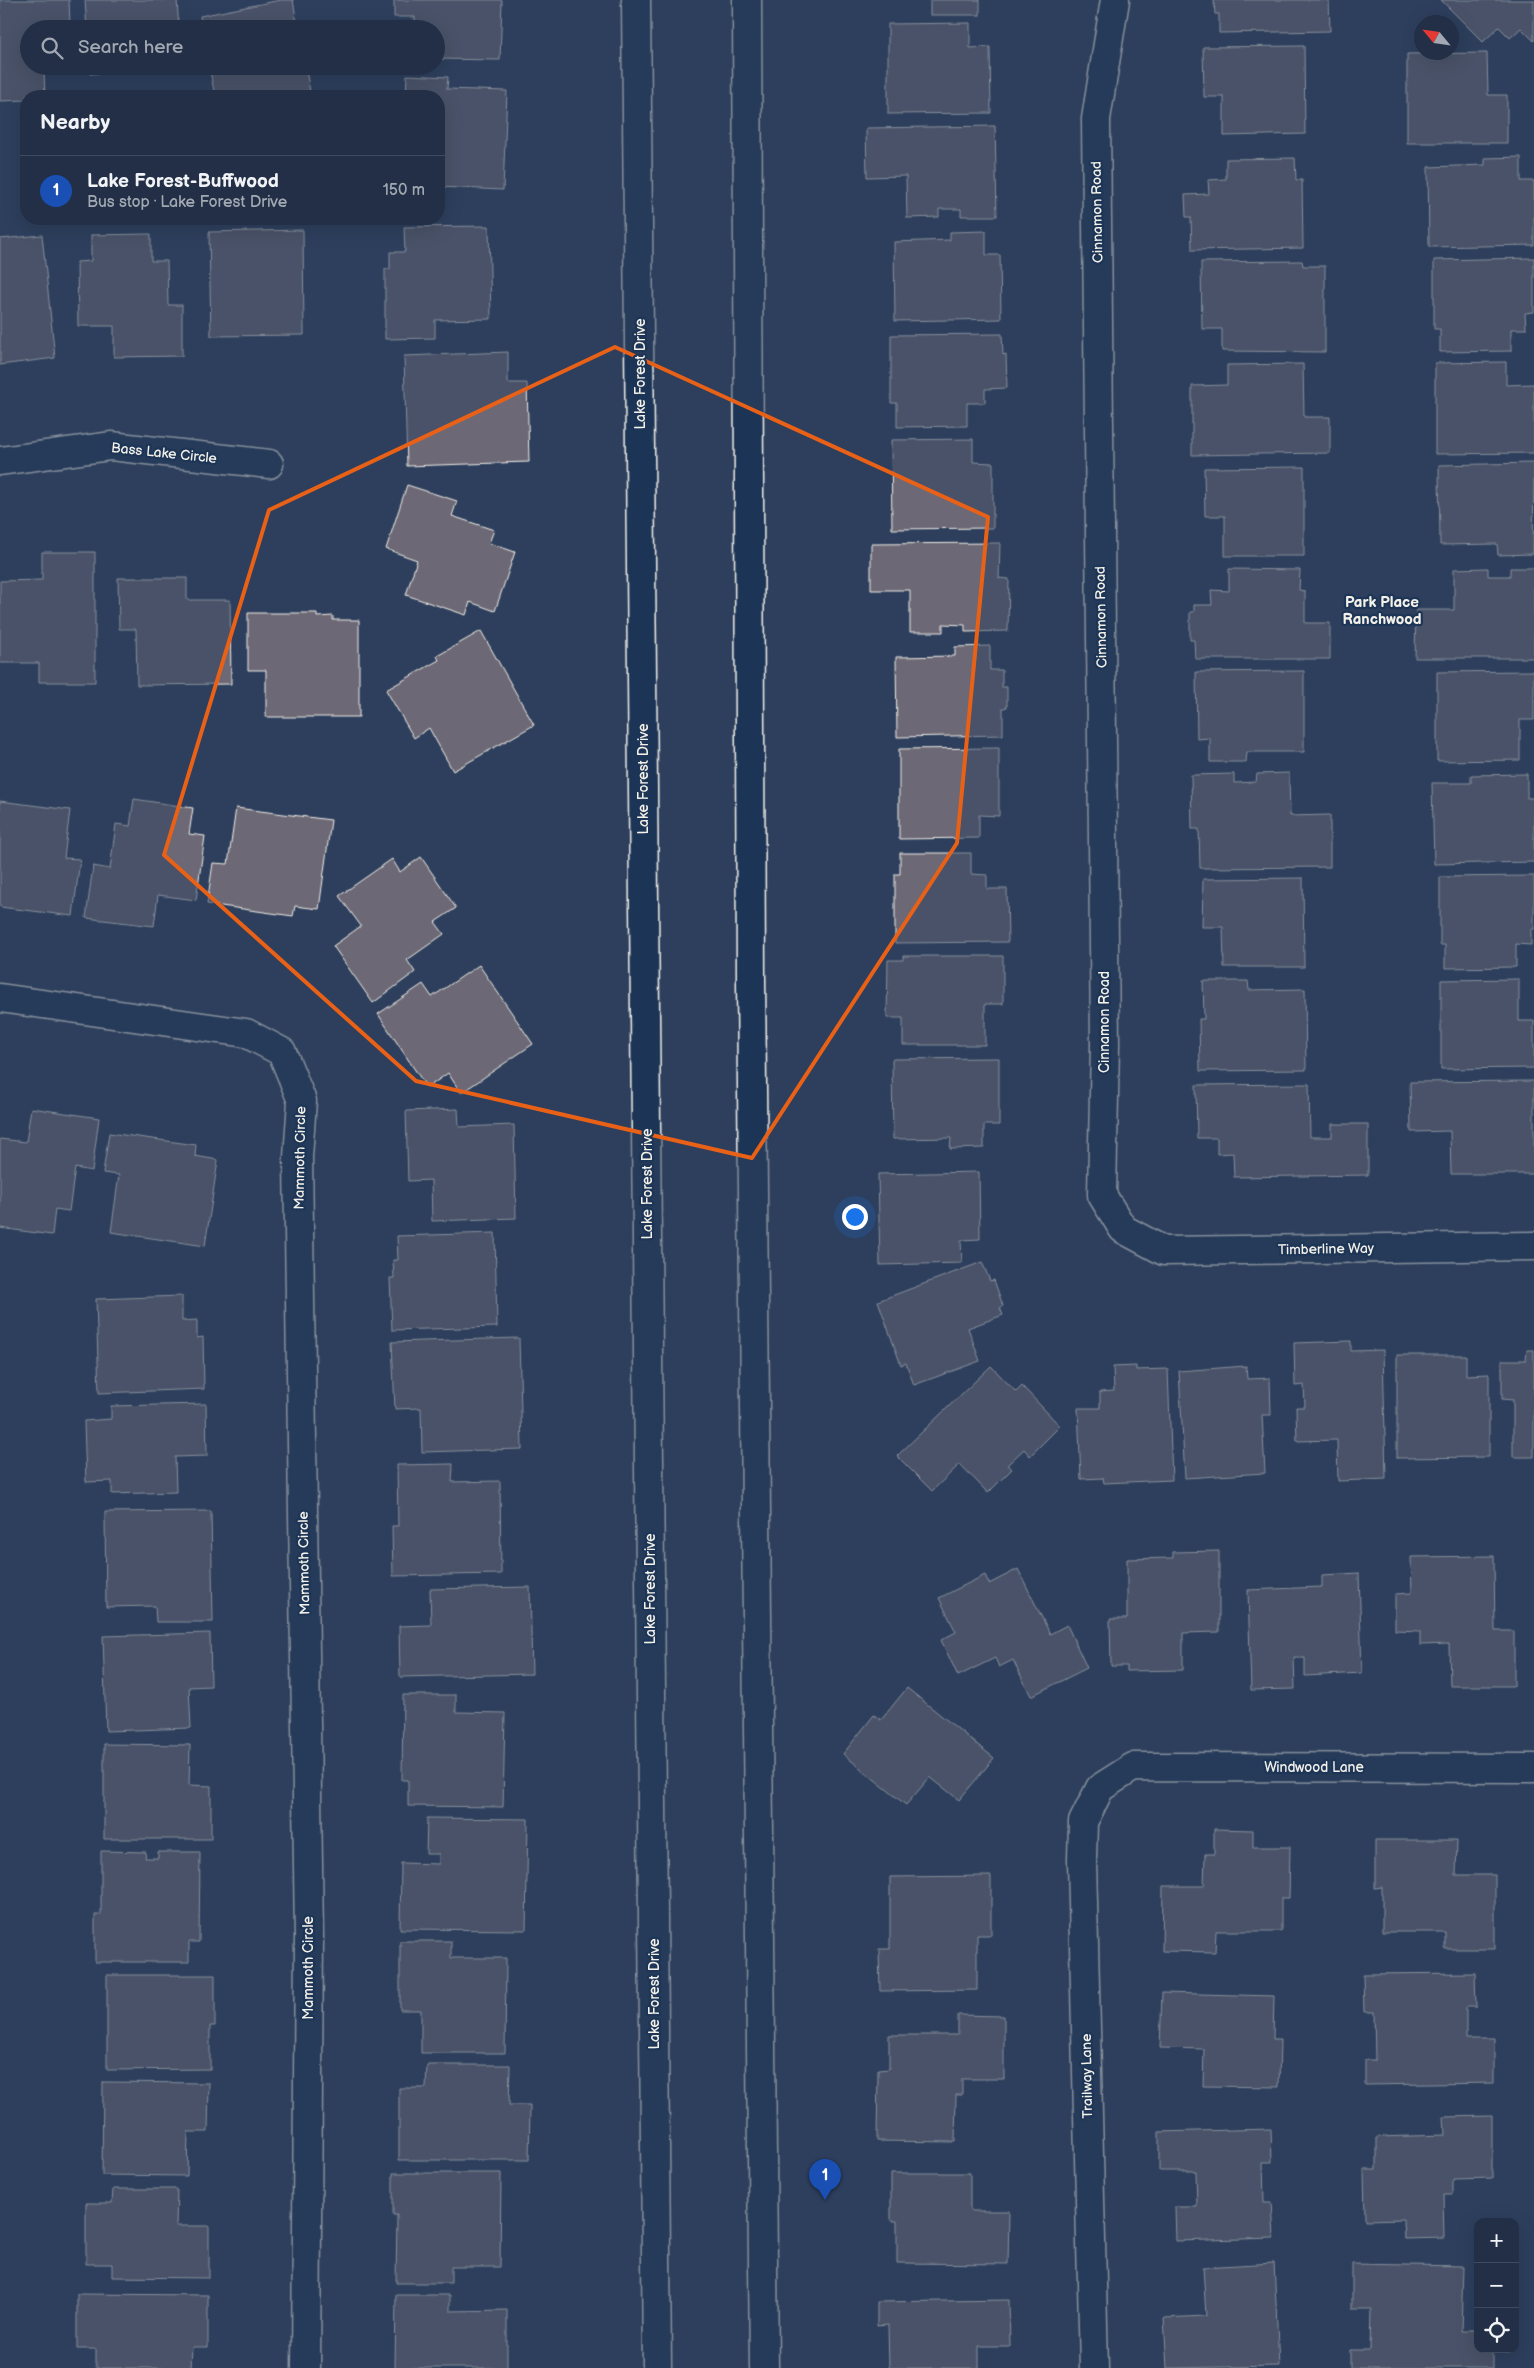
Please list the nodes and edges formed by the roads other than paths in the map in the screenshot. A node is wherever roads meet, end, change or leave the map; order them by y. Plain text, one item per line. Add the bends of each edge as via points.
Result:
1 (636, 0) edge
2 (747, 0) edge
3 (1114, 0) edge
4 (0, 461) edge
5 (269, 464) dead end
6 (0, 998) edge
7 (1123, 1229) joint
8 (1534, 1246) edge
9 (1534, 1768) edge
10 (1100, 1788) joint
11 (306, 2368) edge
12 (657, 2368) edge
13 (764, 2368) edge
14 (1094, 2368) edge

1 - 12 main road, Lake Forest Drive
2 - 13 main road via 751,998
3 - 7 main road, Cinnamon Road via 1096,119 1105,1045 1102,1195
4 - 5 main road, Bass Lake Circle via 111,446
6 - 11 main road, Mammoth Circle via 246,1033 282,1052 302,1101 298,1157 308,1937
7 - 8 main road, Timberline Way via 1164,1251
9 - 10 main road, Windwood Lane via 1133,1767
10 - 14 main road, Trailway Lane via 1083,1822 1082,1860

